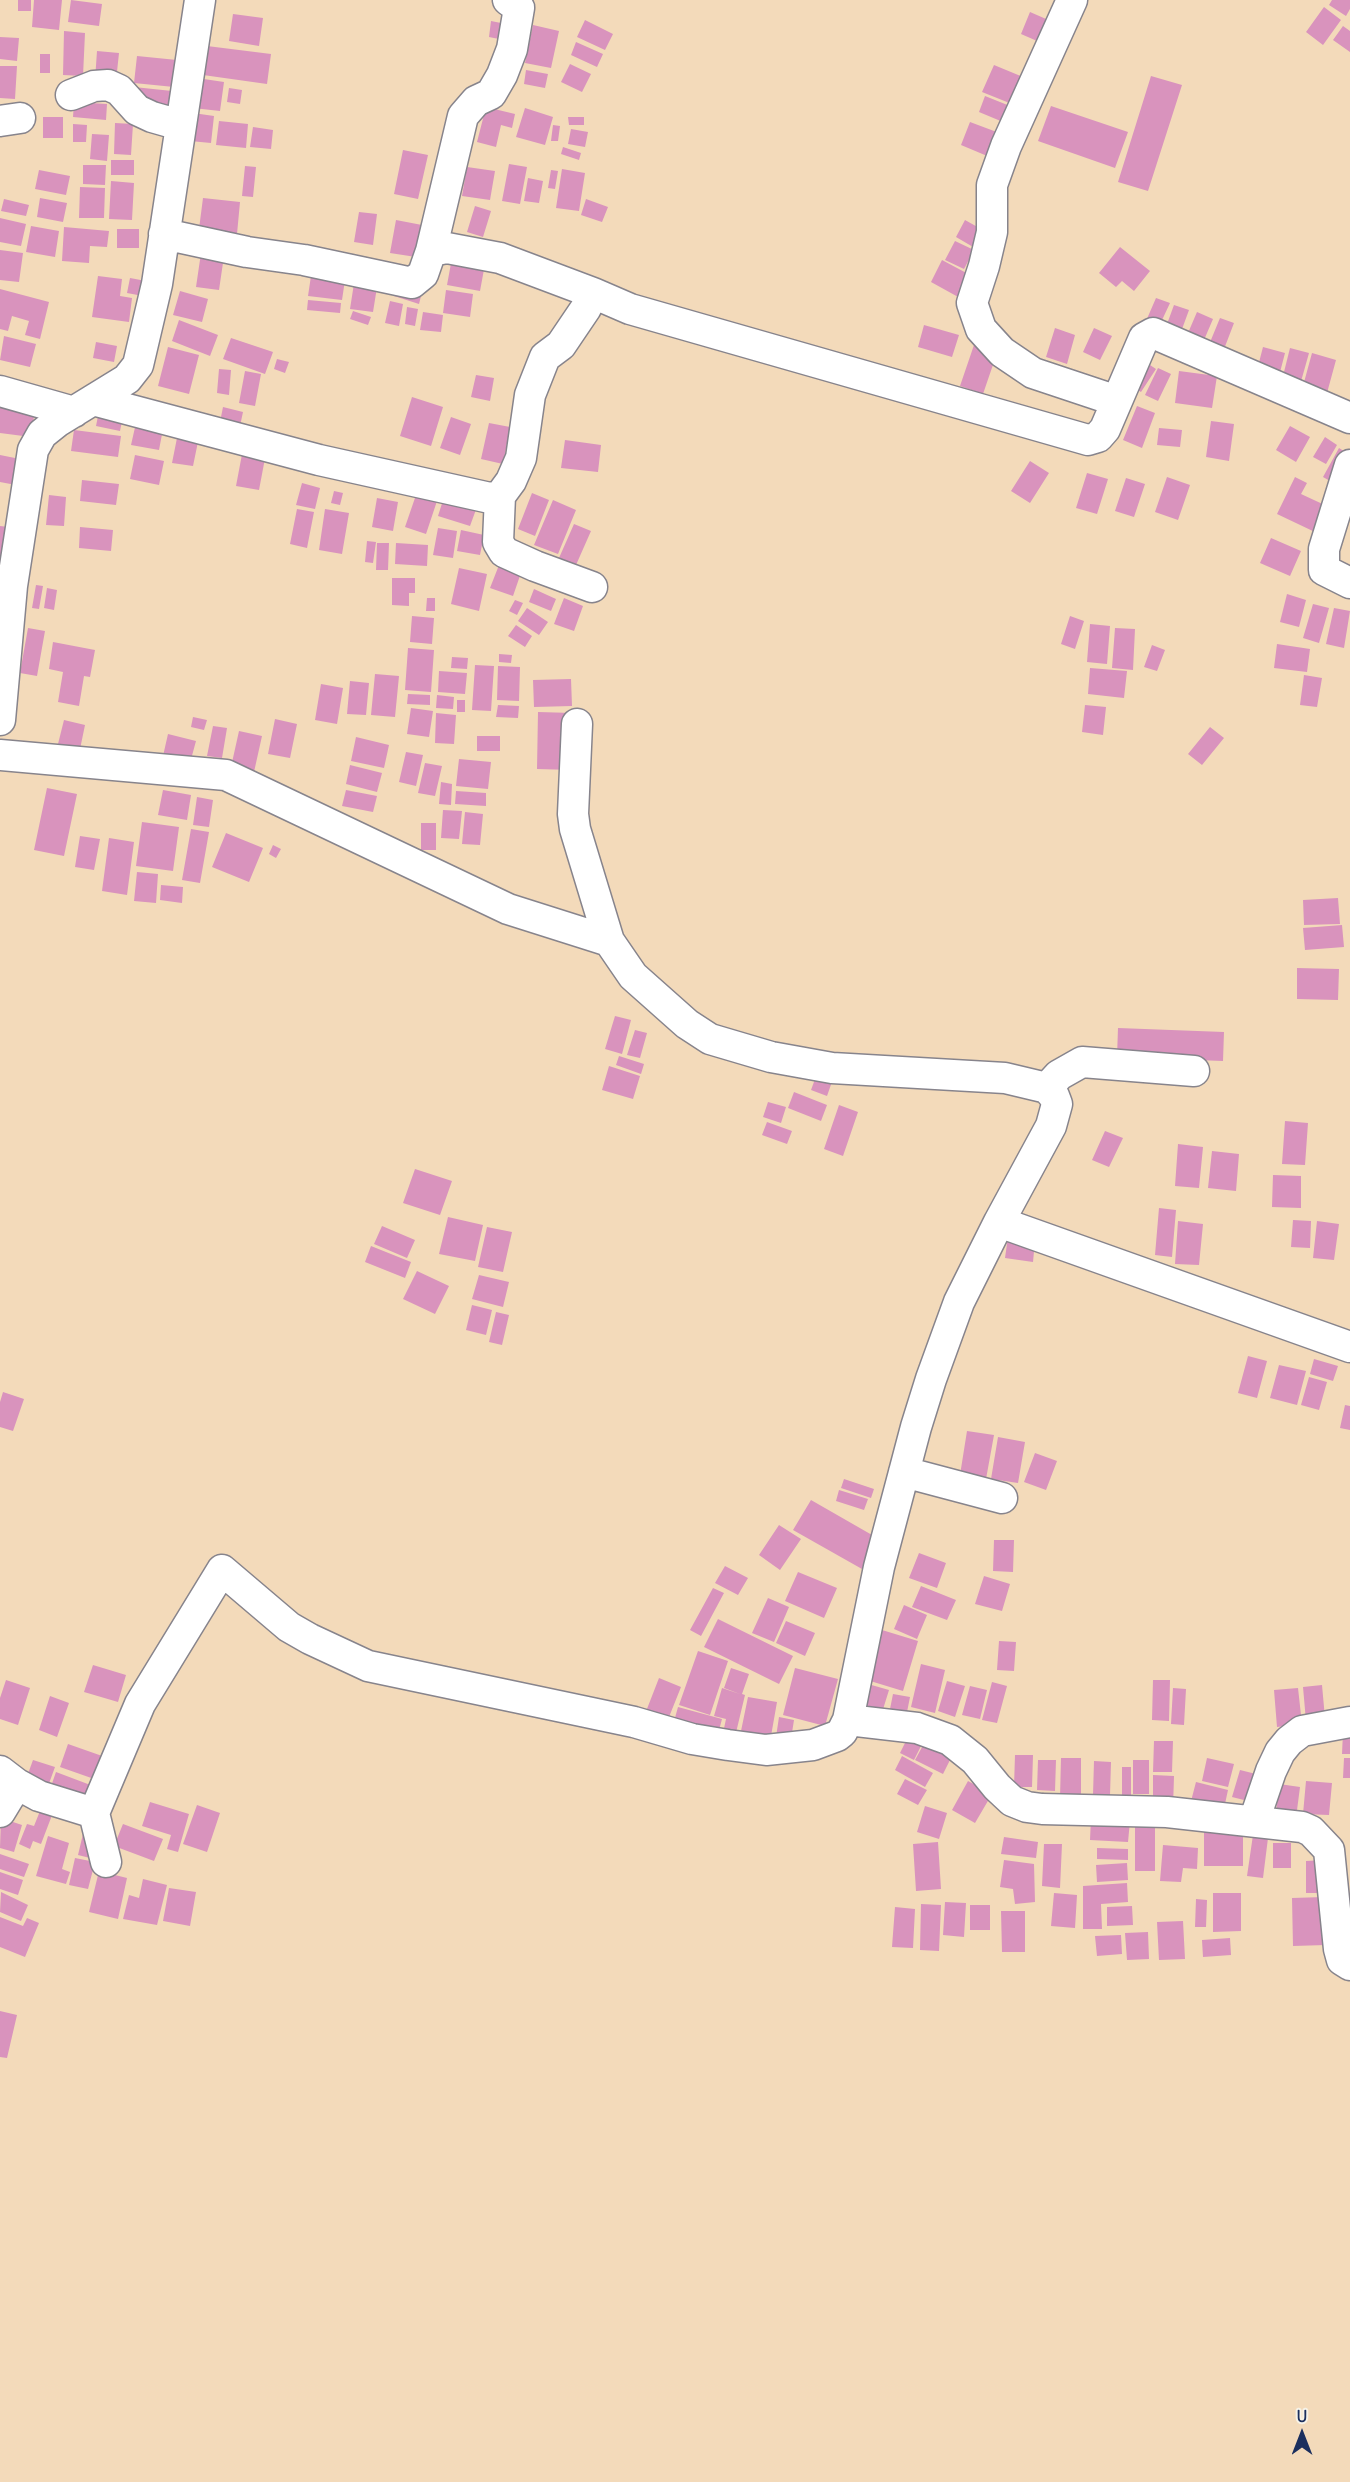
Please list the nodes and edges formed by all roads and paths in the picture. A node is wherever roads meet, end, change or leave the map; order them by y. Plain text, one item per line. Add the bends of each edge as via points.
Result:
1 (200, 0) edge
2 (508, 0) edge
3 (1072, 0) edge
4 (72, 95) dead end
5 (180, 125) junction
6 (164, 234) junction
7 (431, 250) junction
8 (593, 293) junction
9 (0, 391) edge
10 (1117, 401) junction
11 (83, 406) junction
12 (1350, 418) edge
13 (1350, 465) edge
14 (500, 496) junction
15 (6, 582) edge
16 (1350, 583) edge
17 (592, 587) dead end
18 (0, 720) edge
19 (577, 724) dead end
20 (0, 755) edge
21 (609, 941) junction
22 (1194, 1071) dead end
23 (1047, 1089) junction
24 (999, 1222) junction
25 (1350, 1347) edge
26 (904, 1472) junction
27 (1002, 1498) dead end
28 (848, 1720) junction
29 (1350, 1722) edge
30 (8, 1778) edge
31 (0, 1812) edge
32 (94, 1813) junction
33 (1254, 1821) junction
34 (106, 1862) dead end
35 (1350, 1965) edge

1 - 5 street
2 - 7 street via 519,8 512,49 491,94 476,101 463,116
3 - 10 street via 992,185 992,232 972,303 981,329 1002,352 1033,373
4 - 5 street via 94,86 108,86 119,90 137,110
5 - 6 street
6 - 7 street via 412,283 423,274
6 - 11 street via 138,364 127,379
7 - 8 street via 447,248 501,258
8 - 10 street via 630,309 1088,440 1106,429
8 - 14 street via 561,345 545,357 530,395 521,458
9 - 11 street
10 - 12 street via 1144,338 1153,333
11 - 14 street via 490,498
11 - 15 street via 42,434 33,450
13 - 16 street via 1324,549 1324,570
14 - 17 street via 498,542 504,552
15 - 18 street
19 - 21 street via 575,829
20 - 21 street via 226,775 508,909
21 - 23 street via 633,976 710,1039 771,1057 832,1068 1005,1078
22 - 23 street via 1082,1062 1059,1075
23 - 24 street via 1057,1104 1056,1116
24 - 25 street
24 - 26 street via 959,1302 928,1388
26 - 27 street
26 - 28 street via 879,1567
28 - 32 street via 842,1732 823,1743 766,1749 692,1739 634,1722 368,1666 289,1627 222,1570 140,1704
28 - 33 street via 916,1728 950,1740 975,1760 1012,1801 1027,1806 1167,1812
29 - 33 street via 1302,1731 1288,1741 1271,1771
30 - 31 street
30 - 32 street via 39,1796
32 - 34 street
33 - 35 street via 1302,1827 1320,1838 1329,1850 1339,1949 1342,1960

